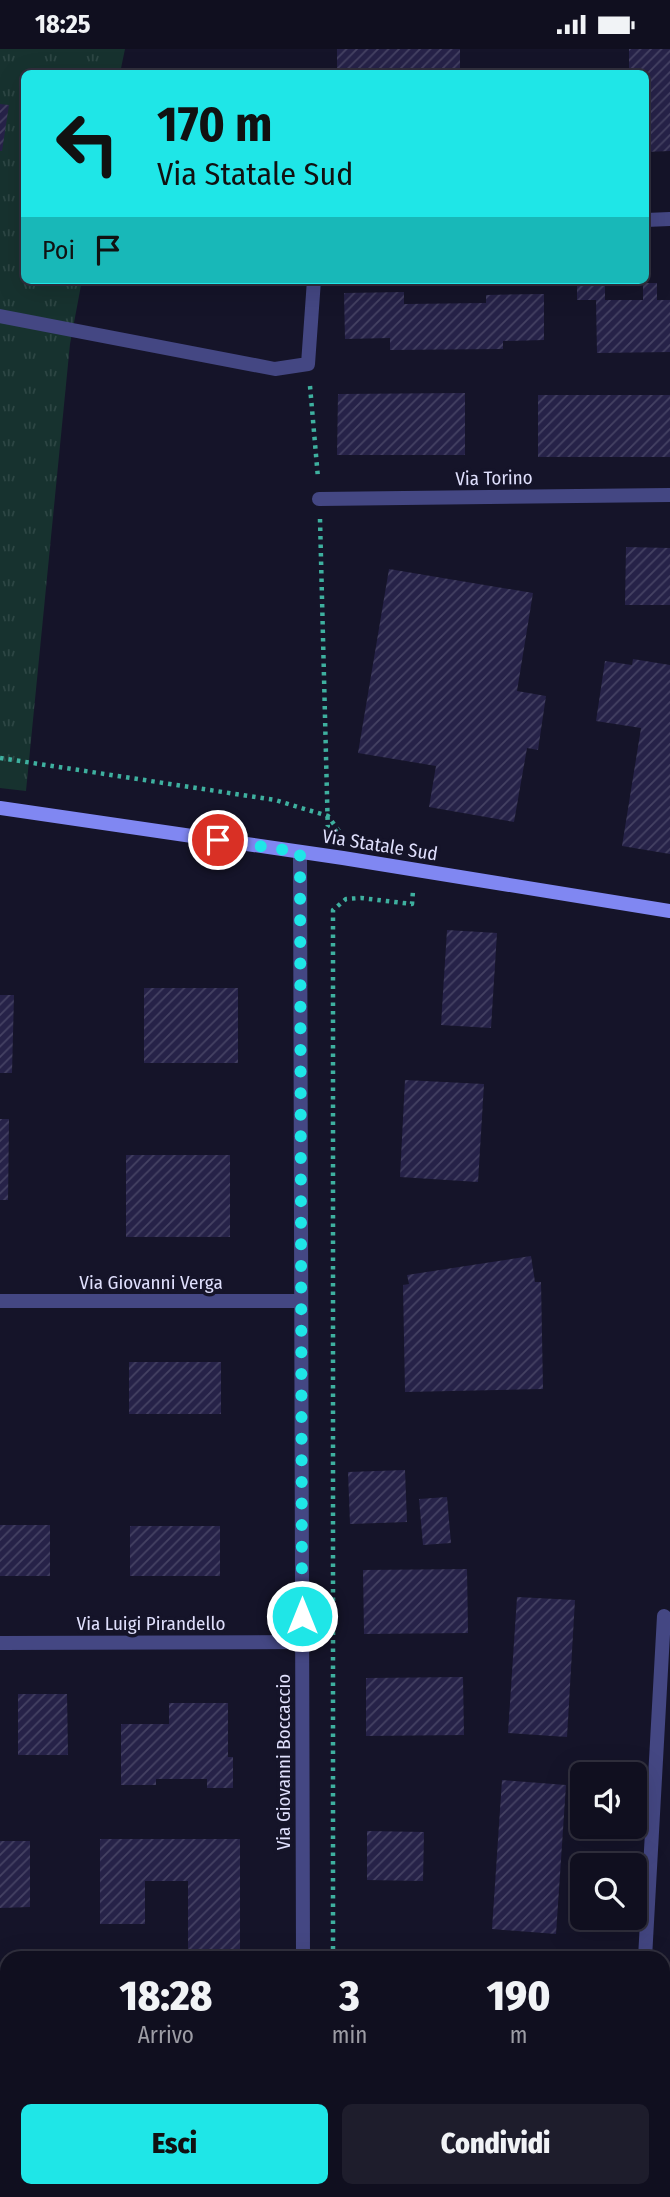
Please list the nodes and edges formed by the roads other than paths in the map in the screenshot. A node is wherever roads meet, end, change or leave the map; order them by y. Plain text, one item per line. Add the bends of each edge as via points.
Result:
1 (670, 219) edge
2 (649, 220) edge
3 (314, 284) edge
4 (0, 316) edge
5 (670, 495) edge
6 (320, 499) road end
7 (0, 808) edge
8 (300, 852) junction
9 (670, 912) edge
10 (0, 1301) edge
11 (301, 1301) junction
12 (664, 1616) dead end
13 (302, 1642) junction
14 (0, 1643) edge
15 (303, 1951) edge
16 (645, 1951) edge

1 - 2 street
3 - 4 street via 308,364 275,369
5 - 6 street, Via Torino
7 - 8 main road, Via Statale Sud
8 - 9 main road, Via Statale Sud
8 - 11 street, Via Giovanni Boccaccio
10 - 11 street, Via Giovanni Verga
11 - 13 street, Via Giovanni Boccaccio
12 - 16 street
13 - 14 street, Via Luigi Pirandello
13 - 15 street, Via Giovanni Boccaccio

